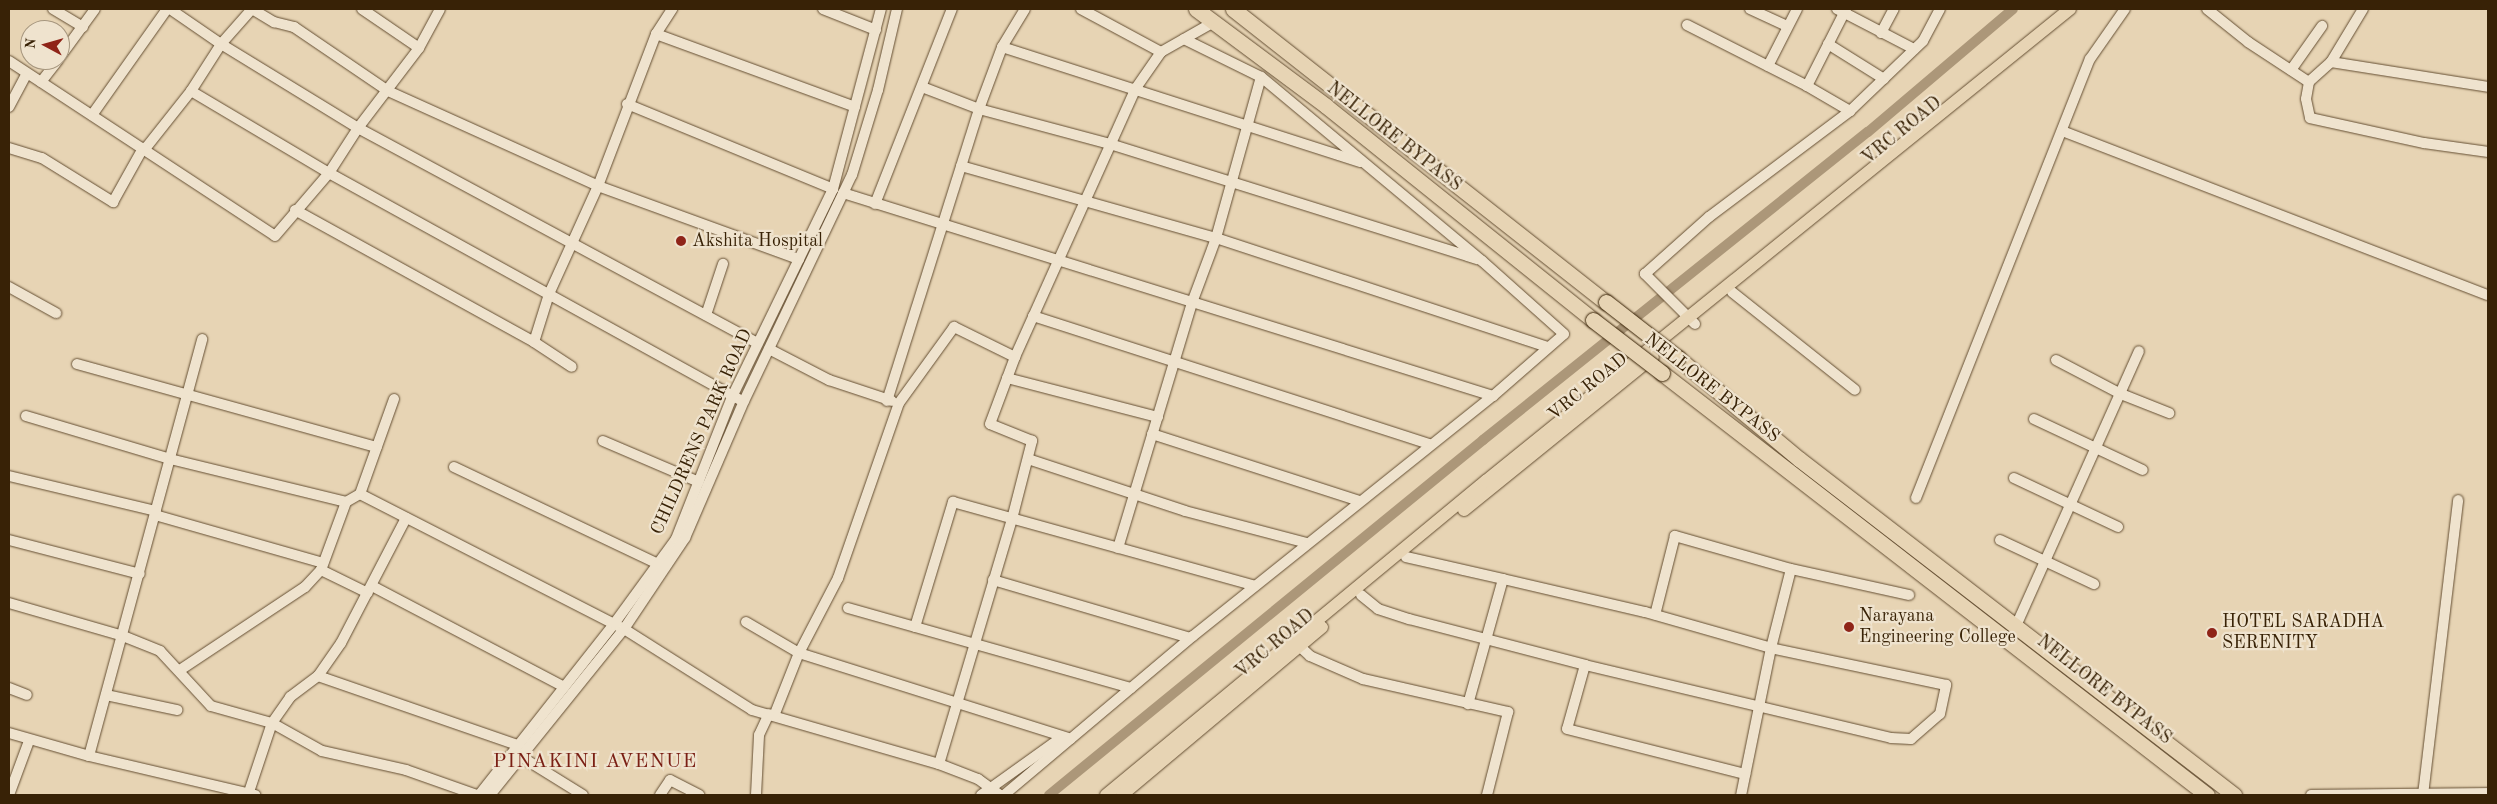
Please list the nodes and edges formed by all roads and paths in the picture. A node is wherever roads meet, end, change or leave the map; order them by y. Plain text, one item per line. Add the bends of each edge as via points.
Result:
1 (54, 9) edge
2 (95, 9) edge
3 (168, 9) edge
4 (252, 9) edge
5 (362, 9) edge
6 (440, 9) edge
7 (672, 9) edge
8 (823, 9) edge
9 (882, 9) edge
10 (897, 9) edge
11 (952, 9) edge
12 (1025, 9) edge
13 (1081, 9) edge
14 (1196, 9) edge
15 (1233, 9) edge
16 (1750, 9) edge
17 (1797, 9) edge
18 (1894, 9) edge
19 (1940, 9) edge
20 (2070, 9) edge
21 (2079, 9) edge
22 (2125, 9) edge
23 (2363, 9) edge
24 (1843, 10) edge
25 (2213, 10) edge
26 (1212, 23) junction
27 (1687, 25) dead end
28 (1787, 26) junction
29 (2322, 26) dead end
30 (83, 27) junction
31 (876, 30) junction
32 (1881, 33) junction
33 (656, 34) junction
34 (1184, 39) junction
35 (70, 44) edge
36 (221, 44) junction
37 (1828, 44) junction
38 (1002, 47) junction
39 (419, 48) junction
40 (1914, 49) junction
41 (1161, 52) junction
42 (9, 61) edge
43 (2331, 62) junction
44 (1768, 66) junction
45 (50, 70) edge
46 (2291, 70) junction
47 (27, 73) junction
48 (1261, 77) junction
49 (1884, 79) junction
50 (41, 82) junction
51 (2309, 82) junction
52 (1807, 86) junction
53 (922, 87) junction
54 (2488, 87) edge
55 (1136, 88) junction
56 (191, 91) junction
57 (388, 91) junction
58 (627, 104) junction
59 (9, 107) edge
60 (855, 107) junction
61 (979, 109) junction
62 (1850, 111) junction
63 (92, 116) junction
64 (1250, 125) junction
65 (358, 128) junction
66 (2062, 131) junction
67 (1110, 144) junction
68 (9, 148) edge
69 (144, 149) junction
70 (2488, 152) edge
71 (1366, 165) junction
72 (961, 166) junction
73 (329, 173) junction
74 (1232, 182) junction
75 (598, 186) junction
76 (832, 189) junction
77 (843, 193) junction
78 (1084, 202) junction
79 (876, 204) junction
80 (295, 210) junction
81 (942, 226) junction
82 (1216, 238) junction
83 (572, 240) junction
84 (1058, 258) junction
85 (799, 259) junction
86 (1482, 261) junction
87 (724, 264) dead end
88 (9, 287) edge
89 (1732, 292) junction
90 (549, 294) junction
91 (2488, 295) edge
92 (1193, 300) junction
93 (56, 313) dead end
94 (706, 314) junction
95 (1033, 316) junction
96 (1692, 322) junction
97 (202, 339) dead end
98 (534, 342) junction
99 (758, 343) junction
100 (1548, 347) junction
101 (769, 349) junction
102 (2139, 351) dead end
103 (1015, 357) junction
104 (2056, 360) dead end
105 (1175, 362) junction
106 (78, 364) dead end
107 (572, 367) dead end
108 (1007, 378) junction
109 (1855, 390) dead end
110 (2121, 394) junction
111 (187, 396) junction
112 (1494, 396) junction
113 (732, 397) junction
114 (394, 399) dead end
115 (887, 400) junction
116 (744, 401) junction
117 (899, 403) junction
118 (2168, 413) dead end
119 (26, 416) dead end
120 (1158, 417) junction
121 (2034, 419) dead end
122 (1152, 434) junction
123 (603, 441) dead end
124 (1430, 444) junction
125 (377, 447) junction
126 (2097, 448) junction
127 (170, 459) junction
128 (1028, 459) junction
129 (454, 467) dead end
130 (2143, 470) dead end
131 (9, 476) edge
132 (2014, 478) dead end
133 (698, 482) junction
134 (1134, 492) junction
135 (360, 494) junction
136 (1916, 498) dead end
137 (2458, 500) dead end
138 (1359, 501) junction
139 (346, 502) junction
140 (2072, 505) junction
141 (156, 513) junction
142 (406, 518) junction
143 (1012, 519) junction
144 (2118, 527) dead end
145 (9, 540) edge
146 (2000, 540) dead end
147 (1307, 543) junction
148 (1118, 548) junction
149 (1406, 557) junction
150 (2048, 560) junction
151 (658, 564) junction
152 (322, 566) junction
153 (1791, 569) junction
154 (140, 574) junction
155 (1503, 579) junction
156 (993, 580) junction
157 (2094, 584) dead end
158 (1255, 586) junction
159 (370, 590) junction
160 (1909, 594) dead end
161 (1361, 595) junction
162 (9, 603) edge
163 (848, 608) dead end
164 (1656, 615) junction
165 (746, 622) dead end
166 (614, 624) junction
167 (2016, 626) junction
168 (915, 627) junction
169 (624, 629) junction
170 (123, 636) junction
171 (1190, 638) junction
172 (1487, 638) junction
173 (1296, 643) junction
174 (973, 644) junction
175 (1771, 648) junction
176 (799, 653) junction
177 (1584, 665) junction
178 (180, 670) junction
179 (318, 676) junction
180 (564, 687) junction
181 (9, 688) edge
182 (1131, 688) junction
183 (27, 695) dead end
184 (106, 695) junction
185 (956, 702) junction
186 (1468, 704) junction
187 (1760, 706) junction
188 (552, 709) junction
189 (177, 710) dead end
190 (771, 715) junction
191 (272, 723) junction
192 (9, 733) edge
193 (1066, 738) junction
194 (29, 740) junction
195 (519, 750) junction
196 (89, 756) junction
197 (939, 764) junction
198 (1746, 774) junction
199 (991, 786) junction
200 (2488, 793) edge
201 (9, 795) edge
202 (250, 795) edge
203 (478, 795) edge
204 (490, 795) edge
205 (583, 795) edge
206 (660, 795) edge
207 (699, 795) edge
208 (756, 795) edge
209 (981, 795) edge
210 (1002, 795) edge
211 (1106, 795) edge
212 (1122, 795) edge
213 (1487, 795) edge
214 (1741, 795) edge
215 (2207, 795) edge
216 (2234, 795) edge
217 (2311, 795) edge
218 (2423, 795) edge

1 - 30 street
2 - 30 street
3 - 36 street
3 - 63 street
4 - 36 street
4 - 57 street via 274,22 294,28
5 - 39 street
6 - 39 street
7 - 33 street
8 - 31 street
9 - 31 street, CHILDRENS PARK ROAD
10 - 77 street, CHILDRENS PARK ROAD via 878,90
11 - 53 street
12 - 38 street
13 - 41 street
14 - 26 highway, NELLORE BYPASS
15 - 167 highway, NELLORE BYPASS, bridge via 1678,358 1800,459
16 - 28 street
17 - 28 street
18 - 32 street
19 - 40 street via 1923,40
20 - 96 main road
21 - 89 main road, VRC ROAD
22 - 66 street via 2090,59
23 - 43 street
24 - 32 street
24 - 37 street
25 - 46 street
26 - 34 street
26 - 215 highway, NELLORE BYPASS, bridge via 1326,106 1593,320
27 - 44 street
28 - 44 street
29 - 46 street
30 - 35 street
31 - 60 street, CHILDRENS PARK ROAD
32 - 40 street
33 - 58 street
33 - 60 street
34 - 41 street
34 - 48 street
36 - 56 street
36 - 65 street
37 - 49 street
37 - 52 street
38 - 55 street
38 - 61 street
39 - 57 street
40 - 49 street
41 - 55 street
42 - 47 street
43 - 51 street
43 - 54 street
44 - 52 street
45 - 50 street
46 - 51 street
47 - 50 street
47 - 59 street
48 - 64 street
48 - 71 street
49 - 62 street
50 - 63 street
51 - 70 street via 2306,99 2310,118 2424,143
52 - 62 street
53 - 61 street
53 - 79 street
55 - 64 street
55 - 67 street
56 - 69 street
56 - 73 street
57 - 65 street
57 - 75 street
58 - 75 street
58 - 76 street
60 - 76 street, CHILDRENS PARK ROAD
61 - 67 street
61 - 72 street
62 - 96 street via 1708,217 1645,274
63 - 69 street
64 - 71 street
64 - 74 street
65 - 73 street
65 - 83 street
66 - 91 street
66 - 136 street
67 - 74 street
67 - 78 street
68 - 69 street via 42,158 113,202
69 - 80 street via 275,236
71 - 86 street
72 - 78 street
72 - 81 street
73 - 80 street
73 - 90 street
74 - 82 street
74 - 86 street
75 - 83 street
75 - 85 street
76 - 85 street, CHILDRENS PARK ROAD
77 - 79 street
77 - 101 street, CHILDRENS PARK ROAD
78 - 82 street
78 - 84 street
79 - 81 street
80 - 98 street
81 - 84 street
81 - 115 street
82 - 92 street
82 - 100 street
83 - 90 street
83 - 94 street
84 - 92 street
84 - 95 street
85 - 99 street, CHILDRENS PARK ROAD
86 - 100 street via 1564,334
87 - 94 street
88 - 93 street
89 - 96 main road, VRC ROAD
89 - 109 street
90 - 98 street
90 - 113 street
92 - 105 street
92 - 112 street
94 - 99 street
95 - 103 street
95 - 105 street
96 - 149 main road, VRC ROAD
96 - 173 main road via 1621,371
97 - 111 street
98 - 107 street
99 - 113 street, CHILDRENS PARK ROAD
100 - 112 street
101 - 115 street via 829,380
101 - 116 street, CHILDRENS PARK ROAD
102 - 110 street
103 - 108 street
103 - 117 street via 954,327
104 - 110 street
105 - 120 street
105 - 124 street
106 - 111 street
108 - 120 street
108 - 128 street via 990,424 1032,441
110 - 118 street
110 - 126 street
111 - 125 street
111 - 127 street
112 - 124 street
113 - 116 street
113 - 133 street, CHILDRENS PARK ROAD
114 - 125 street
115 - 117 street
116 - 169 street, CHILDRENS PARK ROAD via 685,538
117 - 176 street via 838,578
119 - 127 street
120 - 122 street
121 - 126 street
122 - 134 street
122 - 138 street
123 - 133 street
124 - 138 street
125 - 135 street
126 - 130 street
126 - 140 street
127 - 139 street
127 - 141 street
128 - 134 street
128 - 143 street
129 - 151 street
131 - 141 street
132 - 140 street
133 - 151 street, CHILDRENS PARK ROAD via 676,539
134 - 147 street via 1185,511
134 - 148 street
135 - 139 street
135 - 142 street
137 - 218 street
138 - 147 street
139 - 152 street
140 - 144 street
140 - 150 street
141 - 152 street
141 - 154 street
142 - 159 street
142 - 166 street
143 - 148 street
143 - 156 street
143 - 168 street via 953,502
145 - 154 street
146 - 150 street
147 - 158 street
148 - 158 street
149 - 155 street
149 - 161 main road, VRC ROAD
150 - 157 street
150 - 167 street
151 - 166 street, CHILDRENS PARK ROAD
152 - 159 street
152 - 178 street via 305,587
153 - 160 street
153 - 164 street via 1675,536
153 - 175 street
154 - 170 street
155 - 164 street
155 - 172 street
156 - 171 street
156 - 174 street
158 - 171 street
159 - 179 street via 341,643
159 - 180 street
161 - 172 street via 1378,609
161 - 173 main road, VRC ROAD
162 - 170 street
163 - 168 street
164 - 175 street
165 - 176 street
166 - 169 street
166 - 180 street, CHILDRENS PARK ROAD
167 - 216 highway, NELLORE BYPASS
168 - 174 street
169 - 188 street, CHILDRENS PARK ROAD
169 - 190 street via 752,710
170 - 178 street via 160,651
170 - 184 street
171 - 182 street
172 - 177 street
172 - 186 street
173 - 186 street via 1310,656 1363,679
173 - 211 main road
173 - 212 main road, VRC ROAD
174 - 182 street
174 - 185 street
175 - 187 street
175 - 187 street via 1946,685 1940,714 1910,739 1891,738
176 - 185 street
176 - 190 street
177 - 187 street
177 - 198 street via 1567,729
178 - 191 street via 211,706
179 - 191 street via 290,697
179 - 195 street
180 - 188 street, CHILDRENS PARK ROAD
181 - 183 street
182 - 193 street
184 - 189 street
184 - 196 street
185 - 193 street
185 - 197 street
186 - 213 street via 1508,712
187 - 198 street
188 - 195 street, CHILDRENS PARK ROAD
188 - 195 street, CHILDRENS PARK ROAD via 531,743
190 - 197 street
190 - 208 street via 759,735
191 - 202 street
191 - 203 street via 322,751 406,770
192 - 194 street
193 - 199 street
193 - 210 street
194 - 196 street
194 - 201 street
195 - 203 street, CHILDRENS PARK ROAD
195 - 204 street
195 - 205 street
196 - 202 street
197 - 199 street
198 - 214 street
199 - 209 street
199 - 210 street
200 - 218 street
206 - 207 street via 670,780
217 - 218 street

